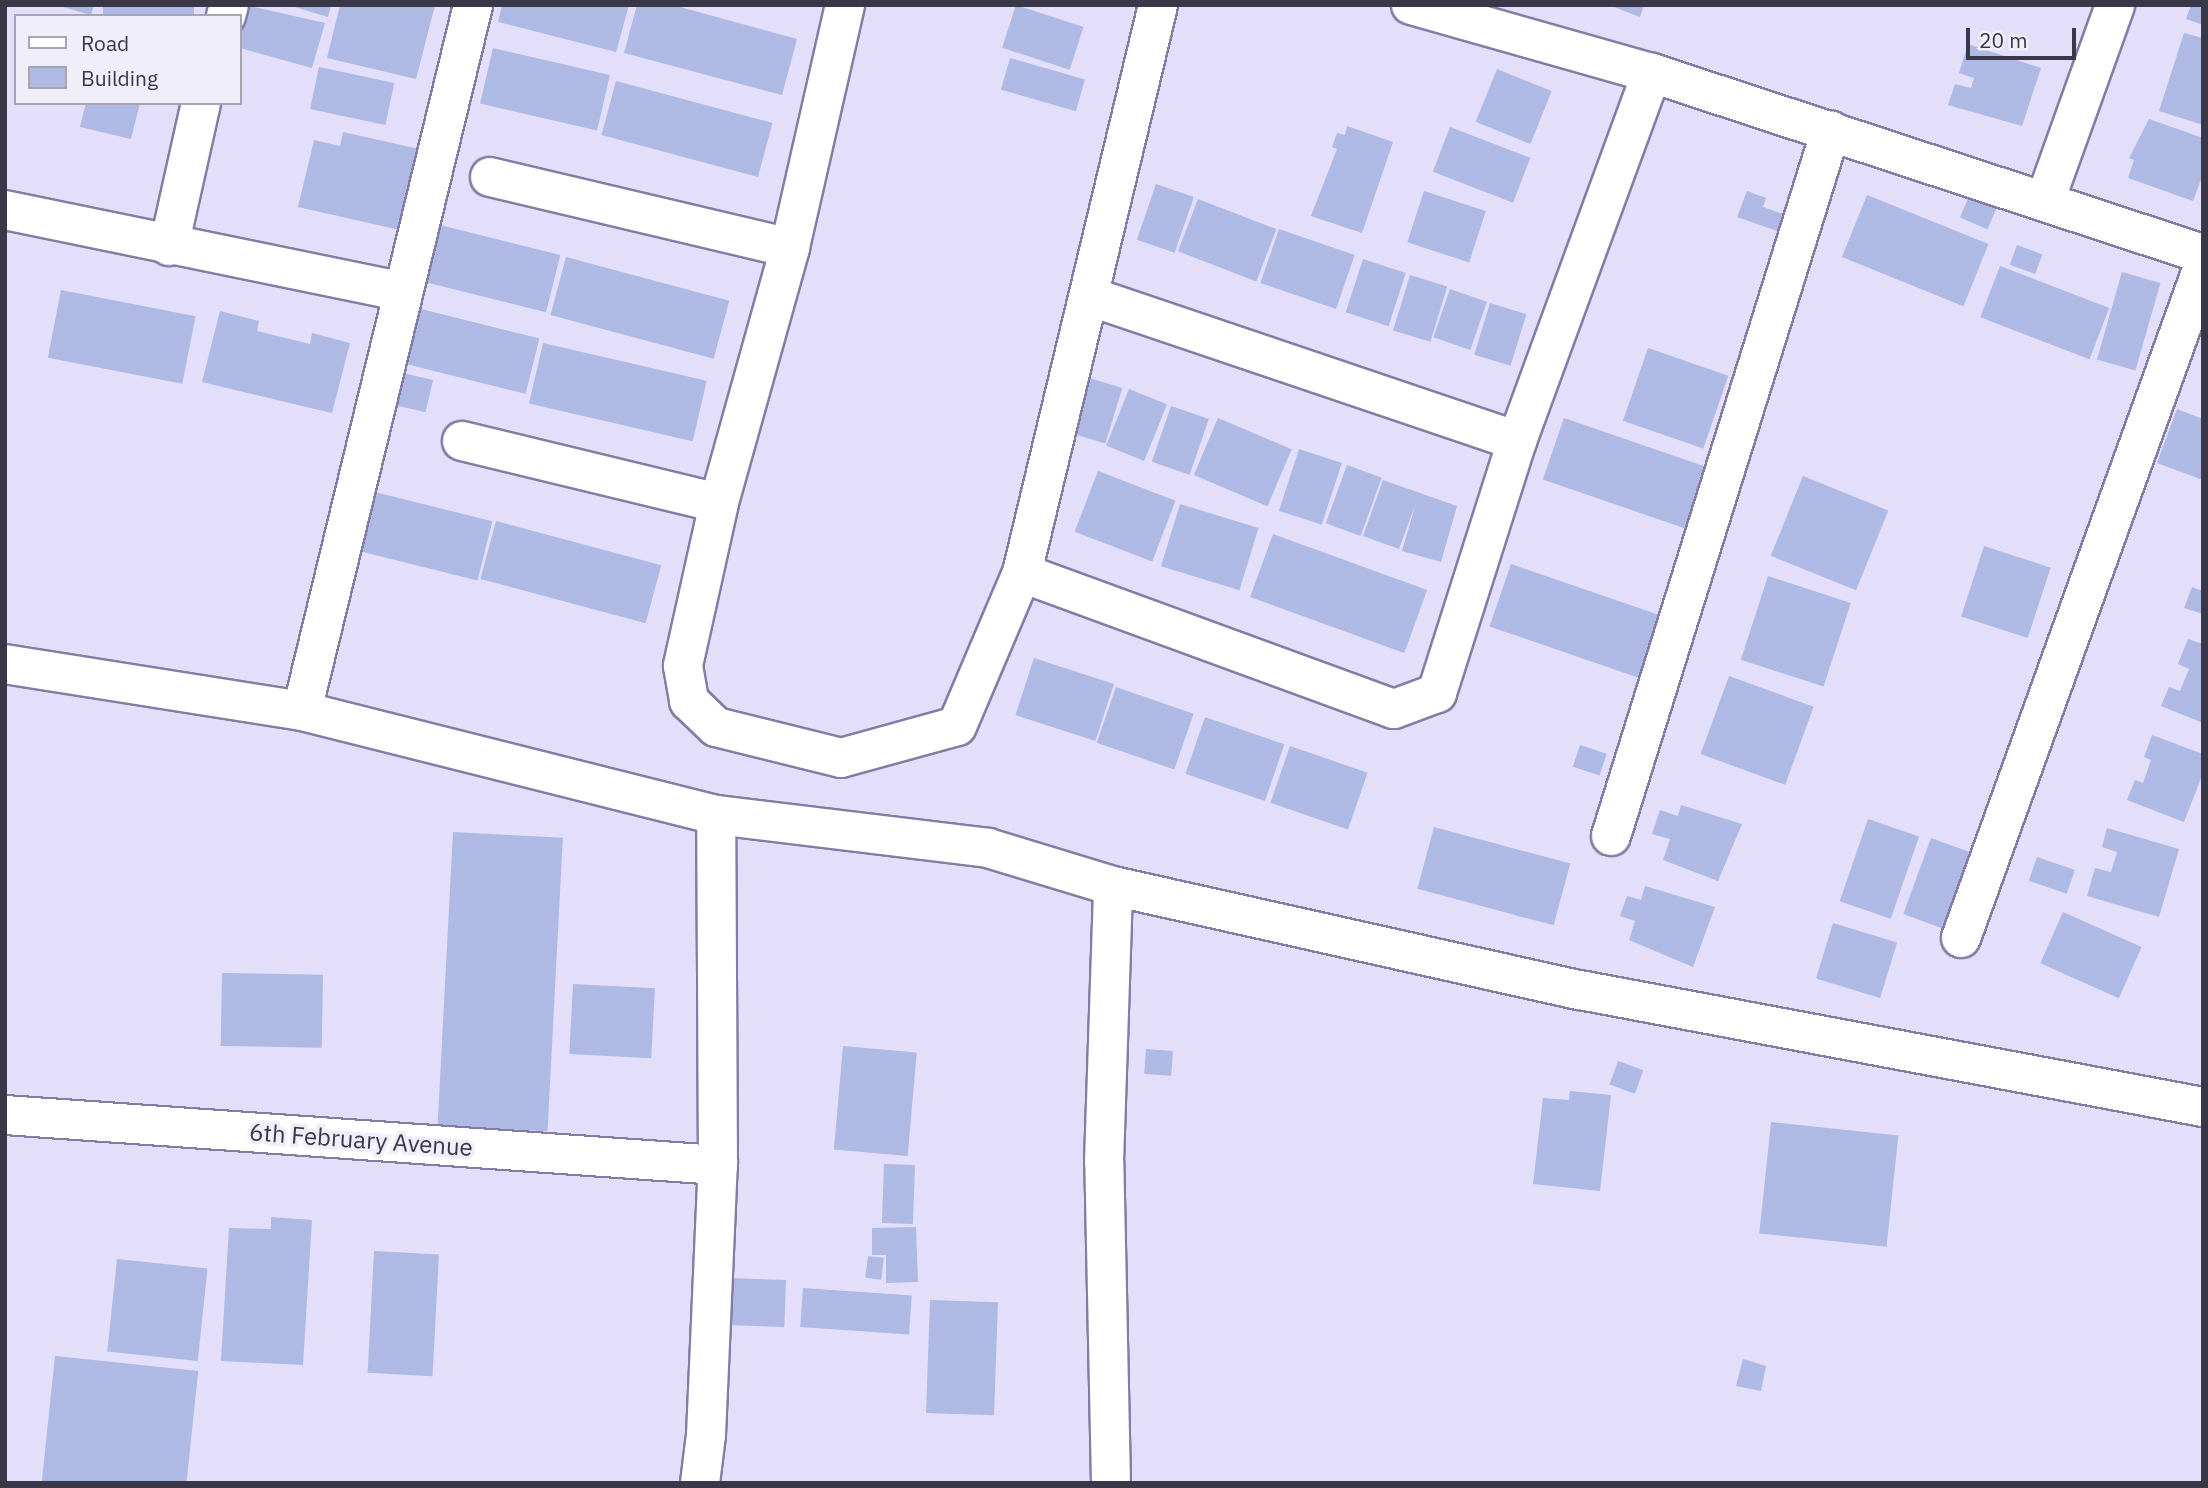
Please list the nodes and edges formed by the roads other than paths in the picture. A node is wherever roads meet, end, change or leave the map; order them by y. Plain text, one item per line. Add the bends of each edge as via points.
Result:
1 (473, 5) edge
2 (845, 5) edge
3 (1158, 5) edge
4 (1411, 5) edge
5 (2115, 5) edge
6 (1652, 73) junction
7 (201, 105) edge
8 (1832, 130) junction
9 (489, 177) dead end
10 (2045, 201) junction
11 (5, 210) edge
12 (169, 246) junction
13 (790, 248) junction
14 (2203, 254) edge
15 (2203, 267) edge
16 (401, 291) junction
17 (1089, 296) junction
18 (462, 441) dead end
19 (1517, 441) junction
20 (719, 503) junction
21 (1022, 573) junction
22 (5, 664) edge
23 (302, 711) junction
24 (716, 815) junction
25 (1611, 836) dead end
26 (1113, 887) junction
27 (1961, 938) dead end
28 (2203, 1107) edge
29 (5, 1115) edge
30 (718, 1165) junction
31 (700, 1483) edge
32 (1111, 1483) edge

1 - 16 street
2 - 13 street
3 - 17 street
4 - 6 street
5 - 10 street
6 - 8 street
6 - 19 street
7 - 12 street
8 - 10 street
8 - 25 street
9 - 13 street
10 - 14 street
11 - 12 street
12 - 16 street
13 - 20 street
15 - 27 street
16 - 23 street
17 - 19 street
17 - 21 street
18 - 20 street
19 - 21 street via 1437,693 1417,704 1394,709
20 - 21 street via 683,666 689,701 716,727 841,758 957,726
22 - 23 street
23 - 24 street
24 - 26 street via 988,848
24 - 30 street
26 - 28 street via 1580,990
26 - 32 street via 1104,1162
29 - 30 street, 6th February Avenue
30 - 31 street

